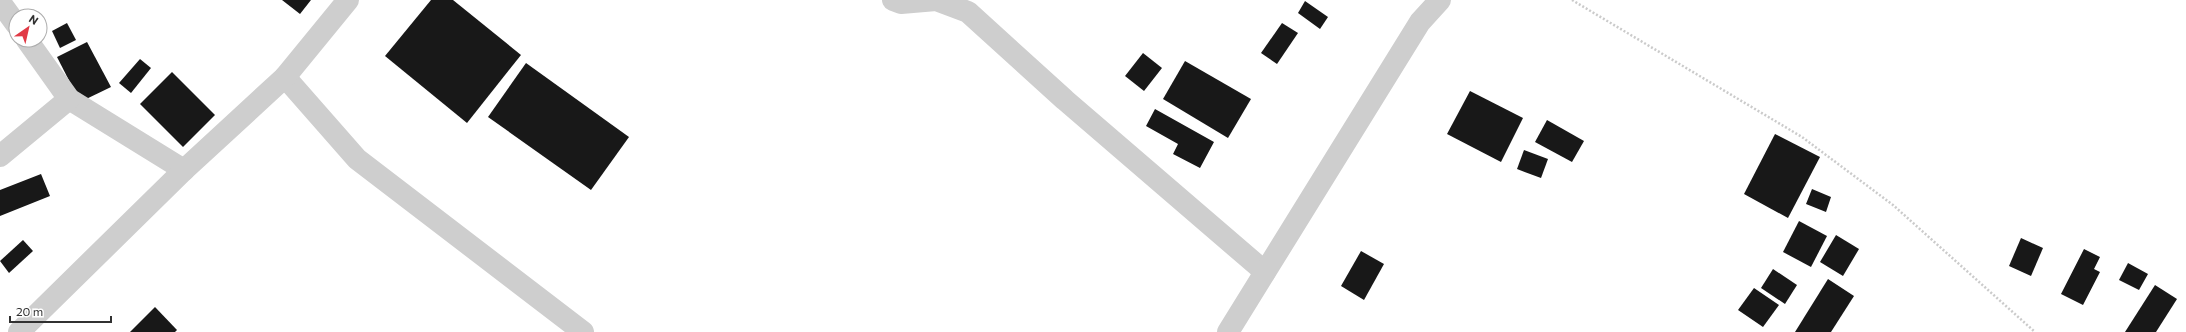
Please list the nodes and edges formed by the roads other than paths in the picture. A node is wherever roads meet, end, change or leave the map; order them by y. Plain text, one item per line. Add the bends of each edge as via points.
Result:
1 (348, 0) edge
2 (893, 0) edge
3 (1440, 0) edge
4 (0, 2) edge
5 (8, 13) edge
6 (33, 48) edge
7 (285, 77) junction
8 (69, 99) junction
9 (0, 156) edge
10 (184, 170) junction
11 (1265, 272) junction
12 (557, 324) edge
13 (19, 332) edge
14 (583, 332) edge
15 (1228, 332) edge

1 - 7 street
2 - 11 street via 901,3 936,0 968,12 1065,100
3 - 11 street via 1420,22
4 - 5 street
6 - 8 street
7 - 10 street
7 - 12 street via 357,159
8 - 9 street
8 - 10 street
10 - 13 street
11 - 15 street
12 - 14 street

